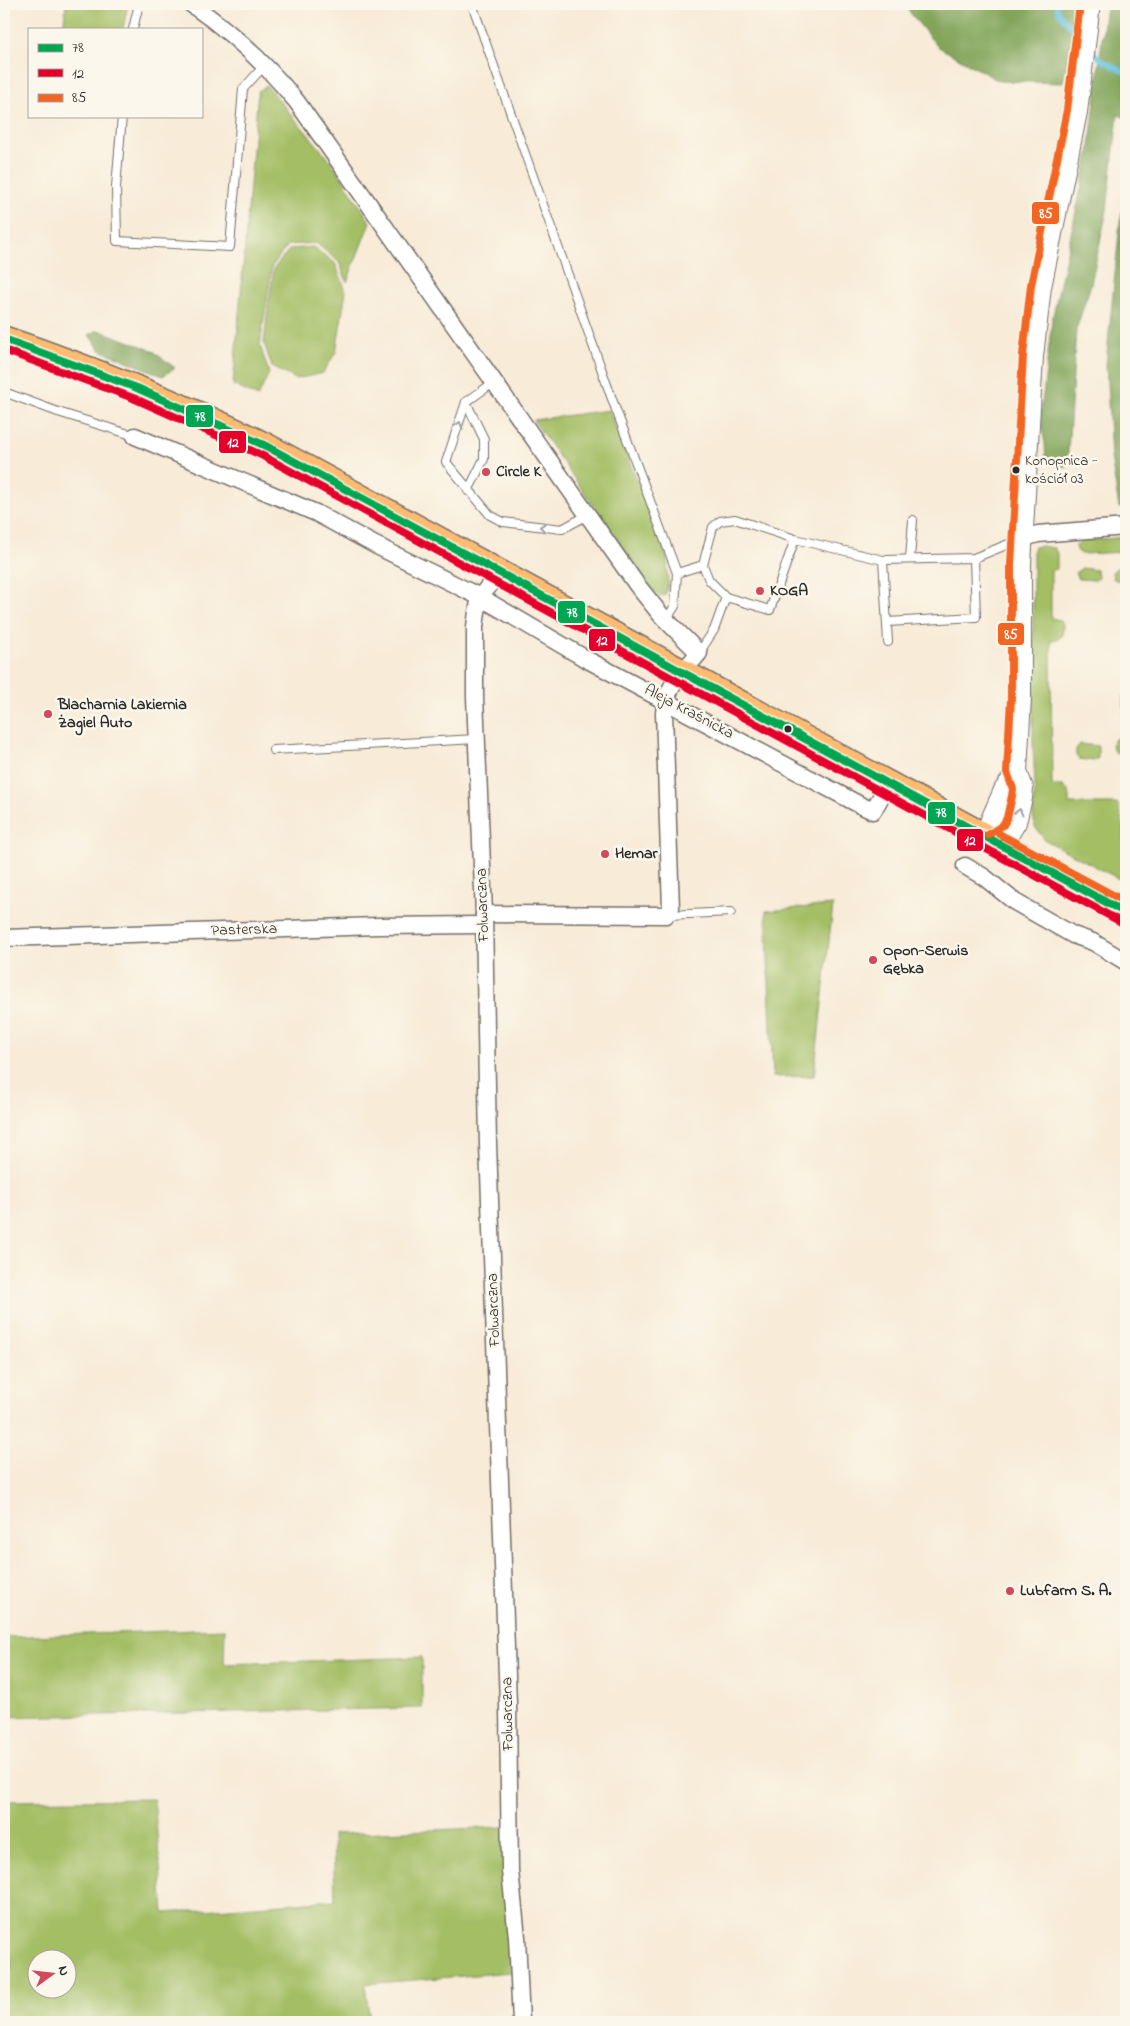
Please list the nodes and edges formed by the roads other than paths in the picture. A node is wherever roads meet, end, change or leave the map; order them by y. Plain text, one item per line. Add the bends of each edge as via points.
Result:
1 (139, 4) edge
2 (191, 4) edge
3 (472, 4) edge
4 (1090, 4) edge
5 (133, 28) edge
6 (264, 66) junction
7 (122, 118) edge
8 (4, 339) edge
9 (493, 383) junction
10 (4, 392) edge
11 (466, 402) junction
12 (135, 436) joint
13 (468, 491) junction
14 (588, 515) junction
15 (913, 520) dead end
16 (1126, 527) edge
17 (796, 539) junction
18 (1021, 539) junction
19 (974, 558) junction
20 (910, 559) junction
21 (883, 560) junction
22 (703, 565) junction
23 (500, 572) junction
24 (677, 573) junction
25 (480, 597) junction
26 (726, 597) junction
27 (666, 620) junction
28 (887, 622) junction
29 (888, 642) dead end
30 (698, 653) junction
31 (683, 672) junction
32 (665, 699) junction
33 (477, 739) junction
34 (273, 750) dead end
35 (888, 784) junction
36 (994, 842) junction
37 (965, 866) dead end
38 (731, 912) dead end
39 (1126, 913) edge
40 (666, 915) junction
41 (483, 919) junction
42 (4, 938) edge
43 (1126, 962) edge
44 (521, 2022) edge

1 - 5 lane
2 - 6 street
3 - 24 lane
4 - 18 street via 1072,142 1037,317
6 - 7 lane via 244,89 230,246 117,241 116,187
6 - 9 street via 308,118
8 - 23 main road via 119,380 236,431
9 - 11 lane
9 - 14 street
10 - 12 lane
11 - 13 lane via 484,440 484,459
13 -> 11 lane via 446,462
12 - 25 street, Aleja Kraśnicka via 316,512
14 -> 13 lane via 562,530 503,522 490,515
14 - 27 street
15 - 20 lane
16 - 18 street via 1038,534
17 - 21 lane
17 - 22 lane via 735,519 720,521 713,527
17 - 26 lane via 770,610
18 - 19 lane
18 - 36 street via 1017,772 1004,790 990,822
19 - 20 lane
19 - 28 lane via 976,617
20 - 21 lane
21 - 28 lane
22 - 24 lane
22 - 26 lane via 709,580
23 - 25 street
23 - 31 main road, Aleja Kraśnicka
24 - 27 lane via 675,606
25 - 32 street, Aleja Kraśnicka via 586,659
25 - 33 street, Folwarczna via 475,627
26 - 30 lane via 714,630
27 - 30 street
28 - 29 lane
30 - 31 street
31 - 32 street
31 - 35 main road, Aleja Kraśnicka
32 - 35 street, Aleja Kraśnicka via 873,811
32 - 40 street via 671,908
33 - 34 lane
33 - 41 street, Folwarczna
35 - 36 main road, Aleja Kraśnicka
36 - 39 main road, Aleja Kraśnicka
37 - 43 street via 1015,902
38 - 40 lane
40 - 41 street, Pasterska
41 - 42 street, Pasterska via 370,926
41 - 44 street, Folwarczna via 508,1704 510,1862

